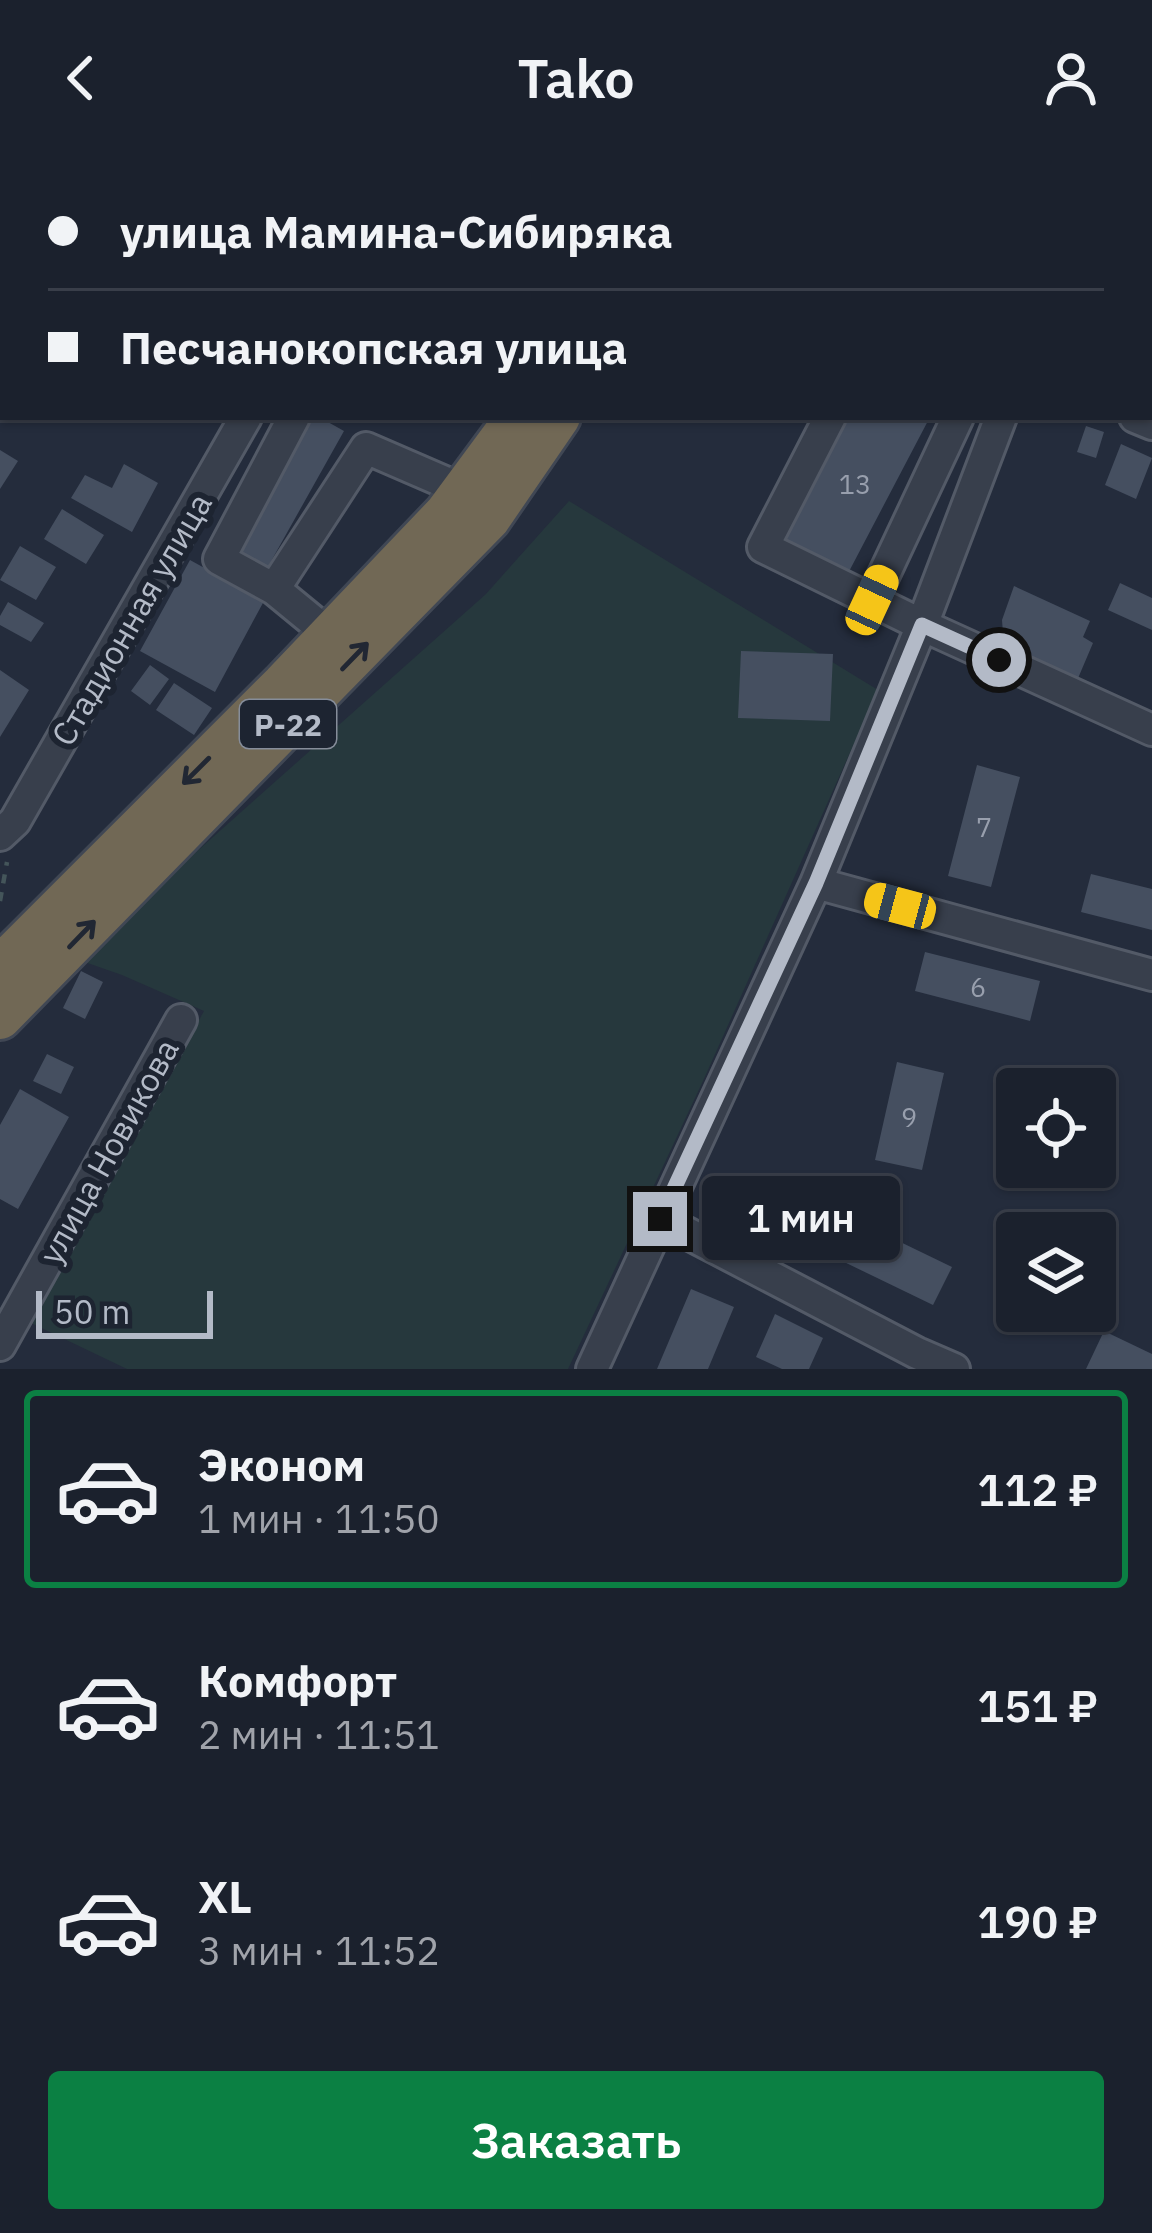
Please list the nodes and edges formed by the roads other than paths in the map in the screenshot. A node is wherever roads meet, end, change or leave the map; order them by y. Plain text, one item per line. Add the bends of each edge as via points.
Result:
1 (244, 420) edge
2 (292, 420) edge
3 (515, 420) edge
4 (557, 420) edge
5 (828, 420) edge
6 (957, 420) edge
7 (999, 420) edge
8 (464, 490) junction
9 (274, 589) junction
10 (872, 600) junction
11 (922, 625) junction
12 (330, 635) junction
13 (1152, 730) edge
14 (8, 828) edge
15 (816, 883) junction
16 (0, 967) edge
17 (1152, 975) edge
18 (0, 1018) edge
19 (181, 1020) dead end
20 (660, 1219) junction
21 (0, 1345) edge
22 (592, 1369) edge
23 (954, 1369) edge

1 - 14 street, Стадионная улица
2 - 9 street via 219,559
3 - 8 highway, Р-22
18 -> 4 highway, Р-22 via 489,519
5 - 10 street via 763,547
6 - 10 street
7 - 11 street
8 - 9 street via 366,448
8 - 12 highway, Р-22
9 - 12 street
10 - 11 street
11 - 13 street
11 - 15 street
12 -> 16 highway, Р-22
15 - 17 street
15 - 20 street
19 - 21 street, улица Новикова
20 - 22 street
20 - 23 street

